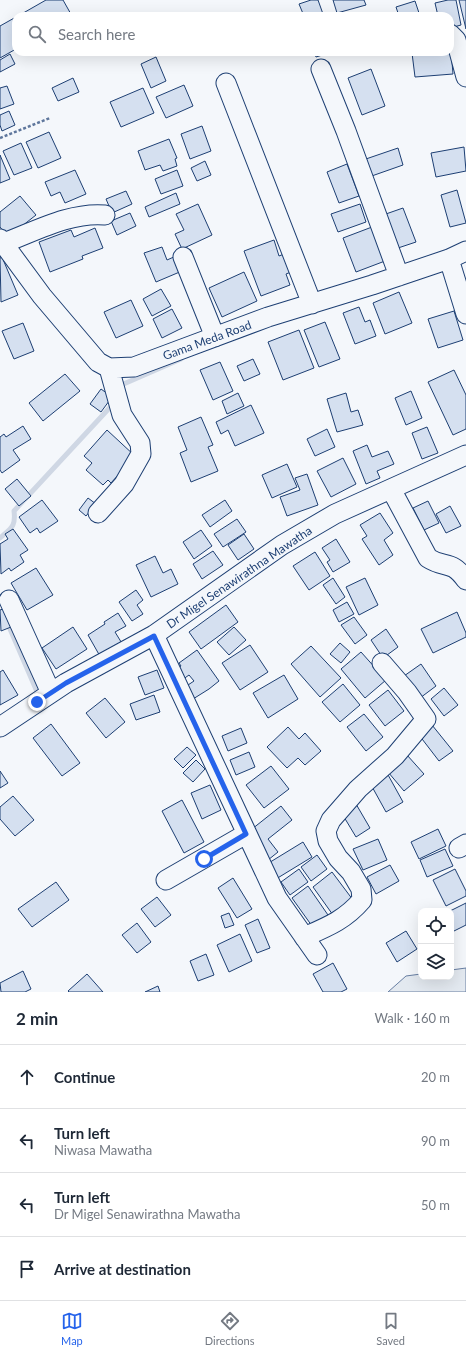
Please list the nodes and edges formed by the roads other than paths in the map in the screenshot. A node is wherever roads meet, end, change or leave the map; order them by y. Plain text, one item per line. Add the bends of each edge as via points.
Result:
1 (454, 38) edge
2 (321, 70) dead end
3 (466, 77) edge
4 (226, 83) dead end
5 (105, 215) dead end
6 (2, 241) edge
7 (466, 251) edge
8 (183, 257) dead end
9 (449, 259) junction
10 (399, 276) junction
11 (312, 304) junction
12 (466, 314) edge
13 (215, 337) junction
14 (109, 368) junction
15 (466, 455) edge
16 (391, 489) junction
17 (98, 513) dead end
18 (466, 580) edge
19 (9, 600) dead end
20 (154, 636) junction
21 (382, 663) dead end
22 (50, 693) junction
23 (0, 727) edge
24 (246, 834) junction
25 (166, 880) dead end
26 (304, 937) junction
27 (317, 955) dead end

1 - 3 street
2 - 10 street
4 - 11 street
5 - 6 street via 74,216
6 - 14 street via 47,302 98,362
7 - 9 street, Gama Meda Road
8 - 13 street
9 - 10 street, Gama Meda Road
9 - 12 street
10 - 11 street, Gama Meda Road
11 - 13 street, Gama Meda Road
13 - 14 street, Gama Meda Road via 134,367
14 - 17 street via 122,415 140,443 141,454 124,484
15 - 16 street, Dr Migel Senawirathna Mawatha
16 - 18 street via 428,558 436,563 449,564 460,571
16 - 20 street, Dr Migel Senawirathna Mawatha via 335,514 282,546
19 - 22 street
20 - 22 street, Dr Migel Senawirathna Mawatha
20 - 24 street
21 - 26 street via 426,719 404,746 358,788 331,820 326,831 328,841 361,889 362,900 351,912 333,924
22 - 23 street, Dr Migel Senawirathna Mawatha
24 - 25 street
24 - 26 street via 277,898
26 - 27 street

